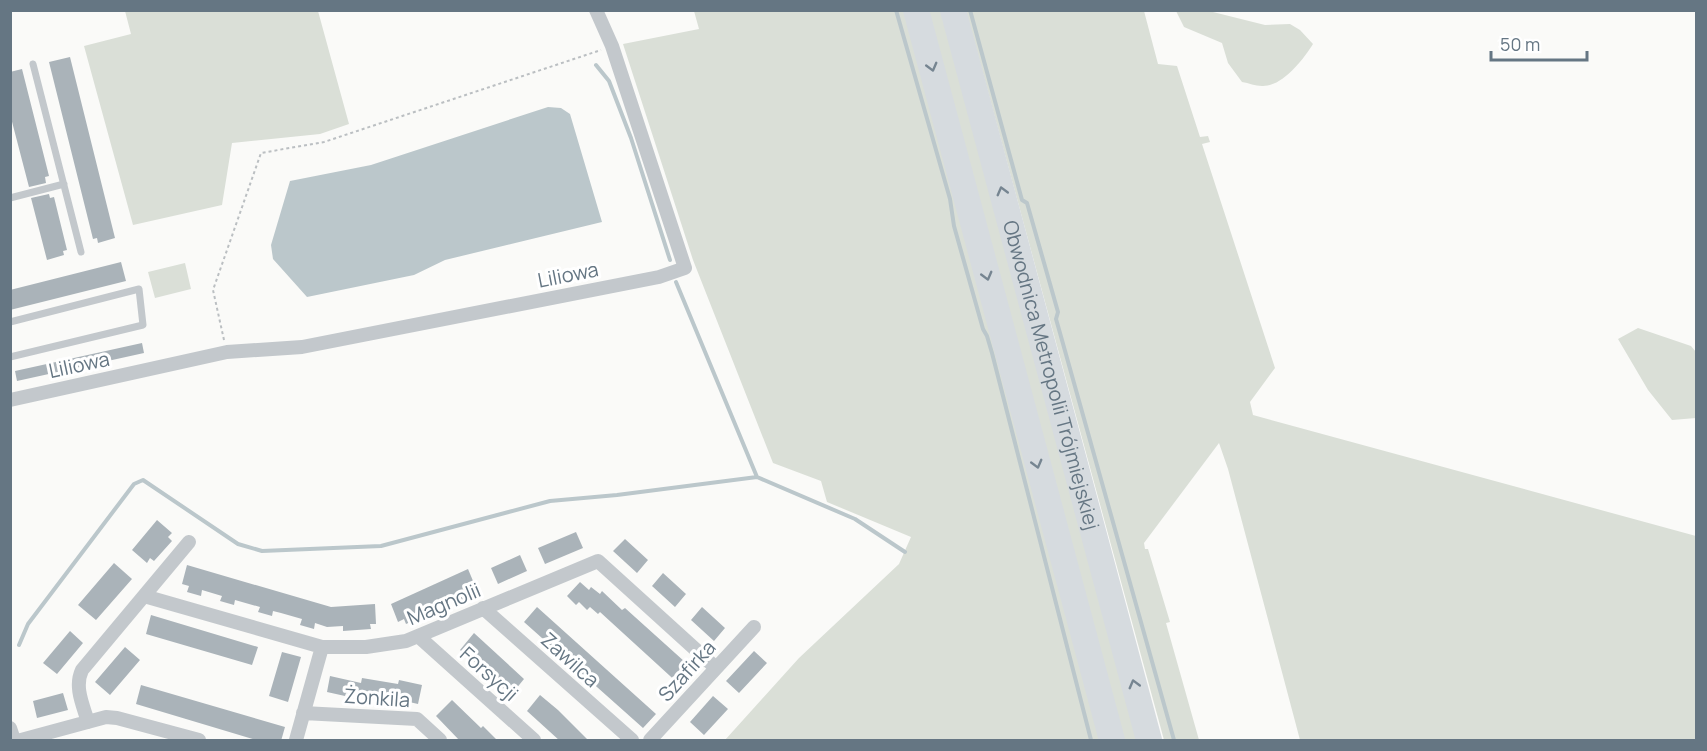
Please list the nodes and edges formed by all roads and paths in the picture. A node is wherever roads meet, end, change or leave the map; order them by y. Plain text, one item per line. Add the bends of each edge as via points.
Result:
1 (596, 10) edge
2 (916, 10) edge
3 (953, 10) edge
4 (612, 46) junction
5 (33, 64) dead end
6 (64, 184) junction
7 (10, 198) edge
8 (81, 252) dead end
9 (10, 322) edge
10 (227, 352) junction
11 (10, 357) edge
12 (11, 399) edge
13 (189, 542) dead end
14 (144, 596) junction
15 (483, 608) junction
16 (754, 627) dead end
17 (418, 636) junction
18 (322, 647) junction
19 (716, 668) junction
20 (303, 713) junction
21 (88, 722) junction
22 (10, 728) edge
23 (14, 741) edge
24 (21, 741) edge
25 (199, 741) edge
26 (296, 741) edge
27 (440, 741) edge
28 (534, 741) edge
29 (632, 741) edge
30 (650, 741) edge
31 (1112, 741) edge
32 (1149, 741) edge

1 - 4 street, Liliowa
2 -> 31 highway, Obwodnica Metropolii Trójmiejskiej
32 -> 3 highway, Obwodnica Metropolii Trójmiejskiej
4 - 10 path via 324,142 261,153 213,290
4 - 10 street, Liliowa via 685,268 659,277 302,347
5 - 6 lane
6 - 7 lane
6 - 8 lane
9 - 11 lane via 139,289 143,325
10 - 12 street, Liliowa
13 - 14 street
14 - 18 street, Magnolii
14 - 21 street via 78,678
15 - 17 street, Magnolii
15 - 19 street, Magnolii via 598,561
15 - 29 street, Zawilca
16 - 19 street, Szafirka
17 - 18 street, Magnolii via 366,647
17 - 28 street, Forsycji
18 - 20 street
19 - 30 street, Szafirka
20 - 26 street
20 - 27 street, Żonkila via 417,719
21 - 24 street
21 - 25 street via 117,718
22 - 23 street

